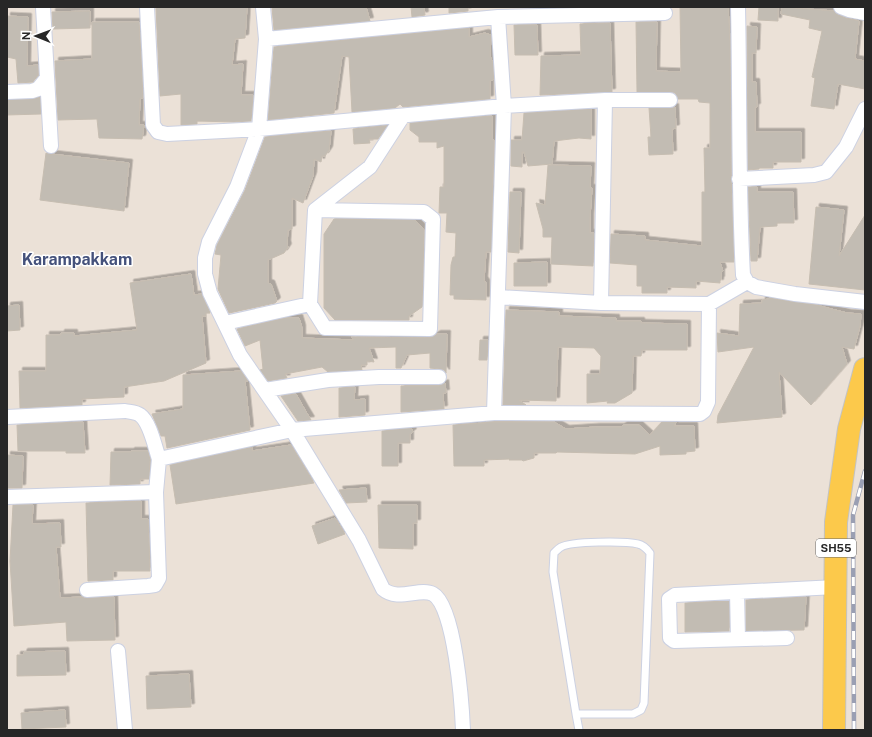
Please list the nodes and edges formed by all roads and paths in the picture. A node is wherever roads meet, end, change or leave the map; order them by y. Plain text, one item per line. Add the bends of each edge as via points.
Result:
1 (43, 7) edge
2 (148, 7) edge
3 (263, 7) edge
4 (738, 7) edge
5 (841, 7) edge
6 (665, 13) dead end
7 (865, 13) edge
8 (498, 17) junction
9 (266, 39) junction
10 (47, 78) junction
11 (7, 92) edge
12 (605, 100) junction
13 (670, 100) dead end
14 (504, 106) junction
15 (865, 109) edge
16 (403, 116) junction
17 (259, 129) junction
18 (51, 146) dead end
19 (739, 179) junction
20 (315, 210) junction
21 (746, 282) junction
22 (498, 297) junction
23 (865, 302) edge
24 (601, 303) junction
25 (310, 304) junction
26 (709, 304) junction
27 (225, 323) junction
28 (865, 370) edge
29 (439, 377) dead end
30 (264, 390) junction
31 (494, 413) junction
32 (7, 417) edge
33 (292, 430) junction
34 (159, 459) junction
35 (156, 492) junction
36 (7, 497) edge
37 (836, 587) junction
38 (88, 590) dead end
39 (737, 592) junction
40 (787, 638) dead end
41 (738, 639) junction
42 (118, 651) dead end
43 (576, 714) junction
44 (125, 730) edge
45 (463, 730) edge
46 (579, 730) edge
47 (834, 730) edge

1 - 10 street
2 - 17 street via 153,125 158,132 167,134
3 - 9 street
4 - 19 street
5 - 7 street
6 - 8 street
8 - 9 street
8 - 14 street
9 - 17 street
10 - 11 street via 38,89
10 - 18 street
12 - 13 street
12 - 14 street
12 - 24 street
14 - 16 street
14 - 22 street
15 - 19 street via 846,147 826,172 814,175
16 - 17 street
16 - 20 street via 370,167
17 - 27 street via 237,187 209,242 205,258 210,293
19 - 21 street via 743,275
20 - 25 street
20 - 25 street via 424,212 433,219 430,330 326,328
21 - 23 street via 756,287 795,294
21 - 26 street
22 - 24 street
22 - 31 street
24 - 26 street
25 - 27 street
26 - 31 street via 708,402 700,414
27 - 30 street via 240,354
28 - 37 main road, SH55 via 849,429 836,522
29 - 30 street via 328,380
30 - 33 street
31 - 33 street
32 - 34 street via 135,412 147,423
33 - 34 street
33 - 45 street via 359,540 382,589 394,594 431,593 443,608 455,647
34 - 35 street
35 - 36 street
35 - 38 street via 158,578 155,585
37 - 39 street
37 - 47 main road, SH55
39 - 41 street
39 - 41 street via 675,595 669,599 672,640 677,642
40 - 41 street
42 - 44 street
43 - 43 lane via 553,572 554,553 562,546 581,543 638,544 650,553 644,703 641,710 633,714
43 - 46 lane

